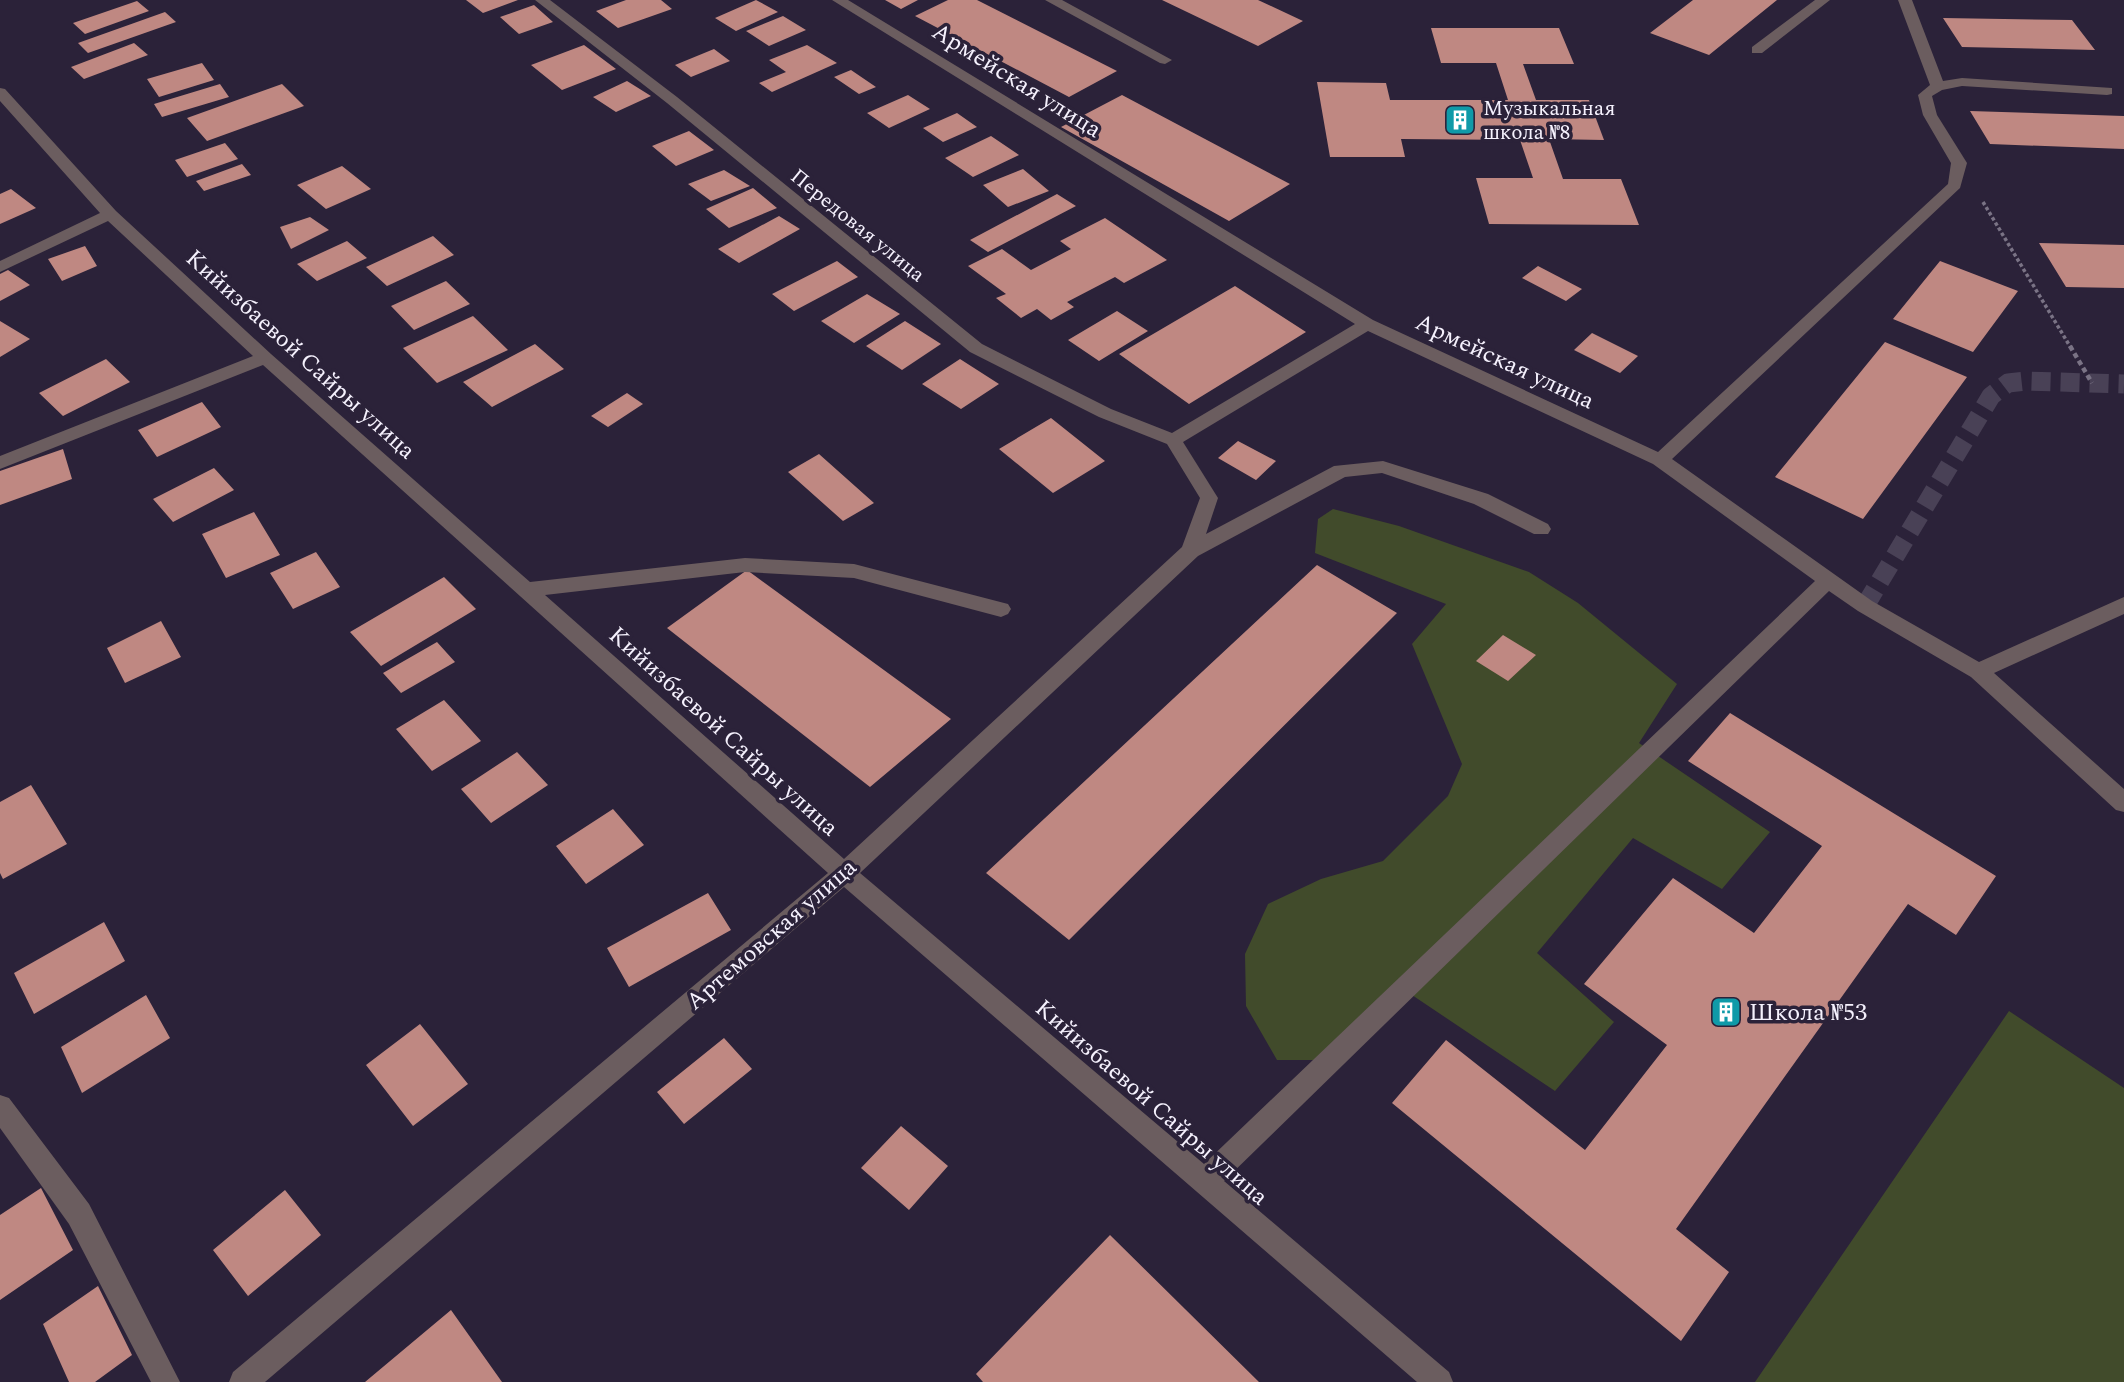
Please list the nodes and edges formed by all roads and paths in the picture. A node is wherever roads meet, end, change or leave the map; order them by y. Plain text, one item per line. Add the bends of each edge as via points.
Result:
1 (542, 0) edge
2 (839, 0) edge
3 (1052, 0) edge
4 (1823, 0) edge
5 (1905, 0) edge
6 (1758, 50) dead end
7 (1165, 60) dead end
8 (1938, 86) junction
9 (2107, 91) dead end
10 (0, 92) edge
11 (1959, 163) junction
12 (110, 214) junction
13 (0, 267) edge
14 (1367, 324) junction
15 (265, 358) junction
16 (2092, 383) dead end
17 (1173, 440) junction
18 (1660, 460) junction
19 (0, 463) edge
20 (1541, 529) dead end
21 (1191, 551) junction
22 (1829, 579) junction
23 (525, 590) junction
24 (2124, 605) edge
25 (1001, 609) dead end
26 (1978, 671) junction
27 (2124, 803) edge
28 (844, 873) junction
29 (0, 1107) edge
30 (1206, 1181) junction
31 (166, 1382) edge
32 (243, 1382) edge
33 (1439, 1382) edge

1 - 17 street, Передовая улица via 976,348 1105,413
2 - 14 street, Армейская улица
3 - 7 street
4 - 6 street
5 - 8 street
8 - 9 street via 1962,82
8 - 11 street via 1925,95 1926,104
10 - 12 street, Кийизбаевой Сайры улица
11 - 16 path
11 - 18 street via 1955,185
12 - 13 street
12 - 15 street, Кийизбаевой Сайры улица
14 - 17 street
14 - 18 street, Армейская улица
15 - 19 street
15 - 23 street, Кийизбаевой Сайры улица
17 - 21 street, Артемовская улица via 1209,498
18 - 22 street, Армейская улица
20 - 21 street via 1481,499 1383,467 1341,471
21 - 28 street, Артемовская улица
22 - 26 street, Армейская улица via 1865,606
22 - 30 street
23 - 25 street via 746,565 854,571
23 - 28 street, Кийизбаевой Сайры улица
24 - 26 street
26 - 27 street, Армейская улица
28 - 30 street, Кийизбаевой Сайры улица
28 - 32 street, Артемовская улица
29 - 31 street via 79,1214
30 - 33 street, Кийизбаевой Сайры улица

